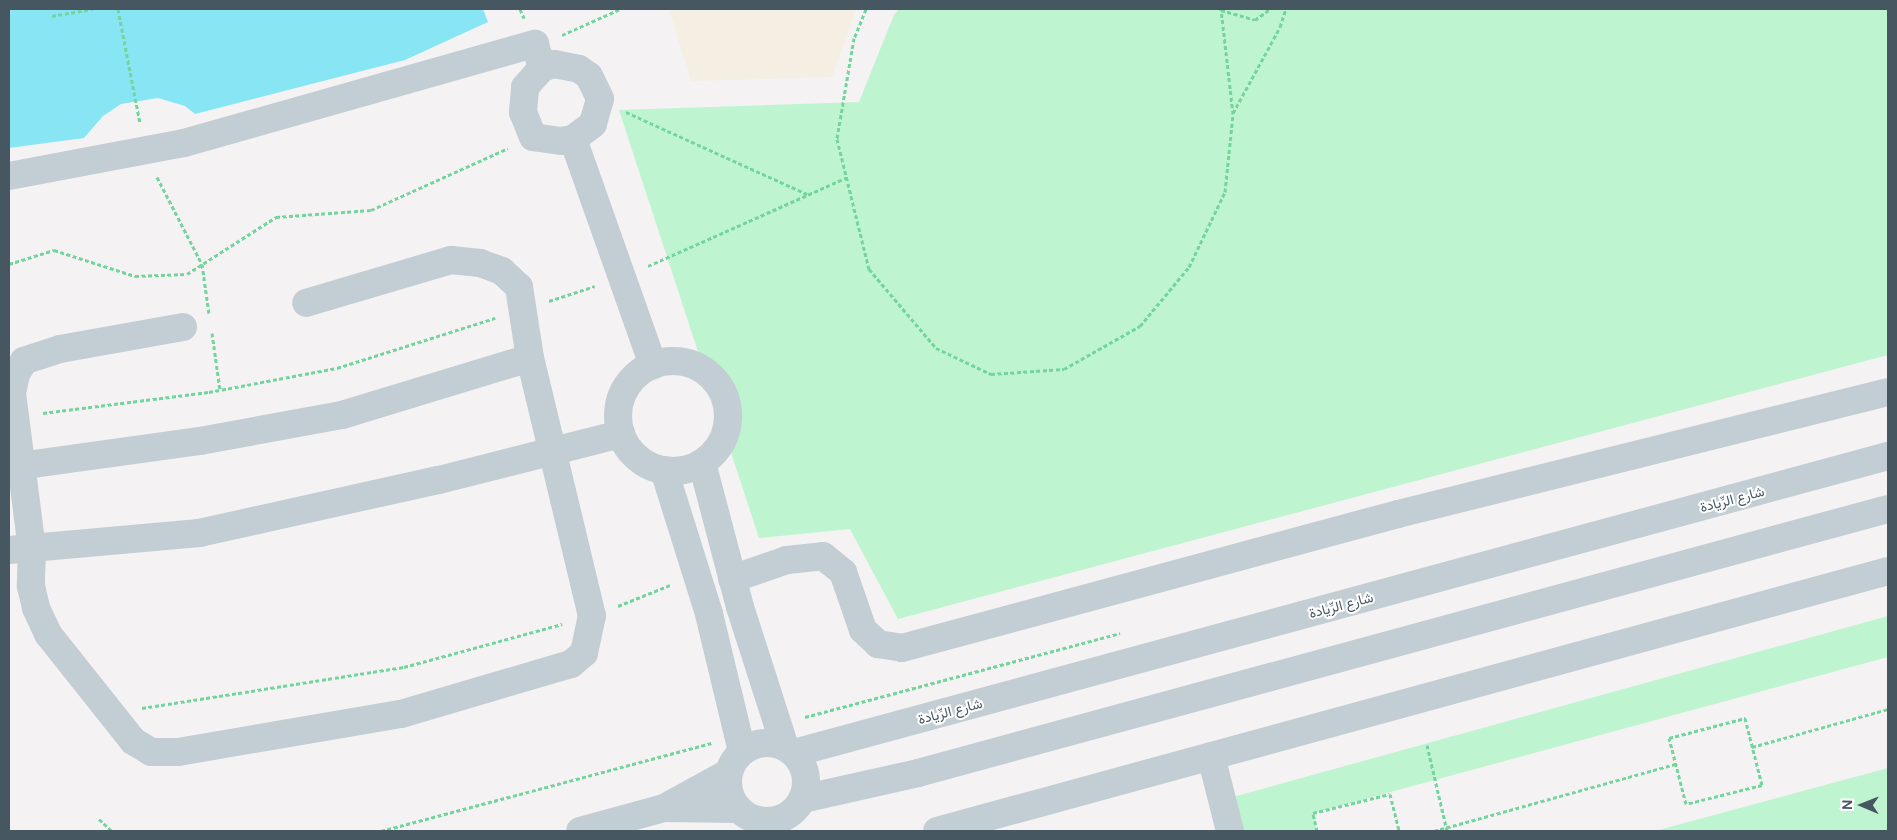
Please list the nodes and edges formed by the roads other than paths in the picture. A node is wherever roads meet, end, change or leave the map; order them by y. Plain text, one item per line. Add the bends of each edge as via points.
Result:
1 (539, 56) junction
2 (573, 140) junction
3 (9, 176) edge
4 (306, 303) dead end
5 (183, 327) dead end
6 (530, 358) junction
7 (653, 364) junction
8 (1888, 392) edge
9 (12, 394) edge
10 (621, 434) junction
11 (553, 451) junction
12 (1888, 456) edge
13 (702, 463) junction
14 (20, 466) junction
15 (664, 470) junction
16 (1888, 509) edge
17 (20, 550) edge
18 (1888, 571) edge
19 (732, 579) junction
20 (789, 750) junction
21 (1211, 756) junction
22 (735, 762) junction
23 (802, 799) junction
24 (664, 808) junction
25 (738, 809) junction
26 (977, 826) edge
27 (580, 831) edge
28 (937, 831) edge
29 (1230, 831) edge

1 - 2 street via 522,100 533,137
1 - 2 street via 554,64 579,69 589,76 600,99 593,124
1 - 3 street via 184,143
2 - 7 street
4 - 6 street via 451,260 480,263 502,271 519,287
5 - 9 street via 60,350 24,361 16,374
6 - 11 street
6 - 14 street via 333,417 200,441
7 - 10 street via 627,385 618,417
7 - 13 street via 670,360 688,363 705,371 718,383 726,400 726,426 715,451
8 - 19 street via 1398,514 902,648 878,644 863,630 843,572 823,556 787,560
9 - 14 street
10 - 11 street
10 - 15 street via 638,458
11 - 17 street via 199,533
11 - 17 street via 592,616 584,653 571,664 401,714 178,752 152,752 133,741 48,634 36,608
12 - 20 street, شارع الرِّيادة
13 - 15 street via 678,471
13 - 19 street
14 - 17 street
15 - 22 street via 698,574
16 - 23 street via 918,773
18 - 21 street
19 - 20 street
20 - 22 street via 763,742
20 - 23 street via 805,774
21 - 26 street
21 - 29 street
22 - 24 street
22 - 25 street via 727,786
23 - 25 street via 795,809 773,821 748,816
24 - 25 street
24 - 27 street
26 - 28 street

